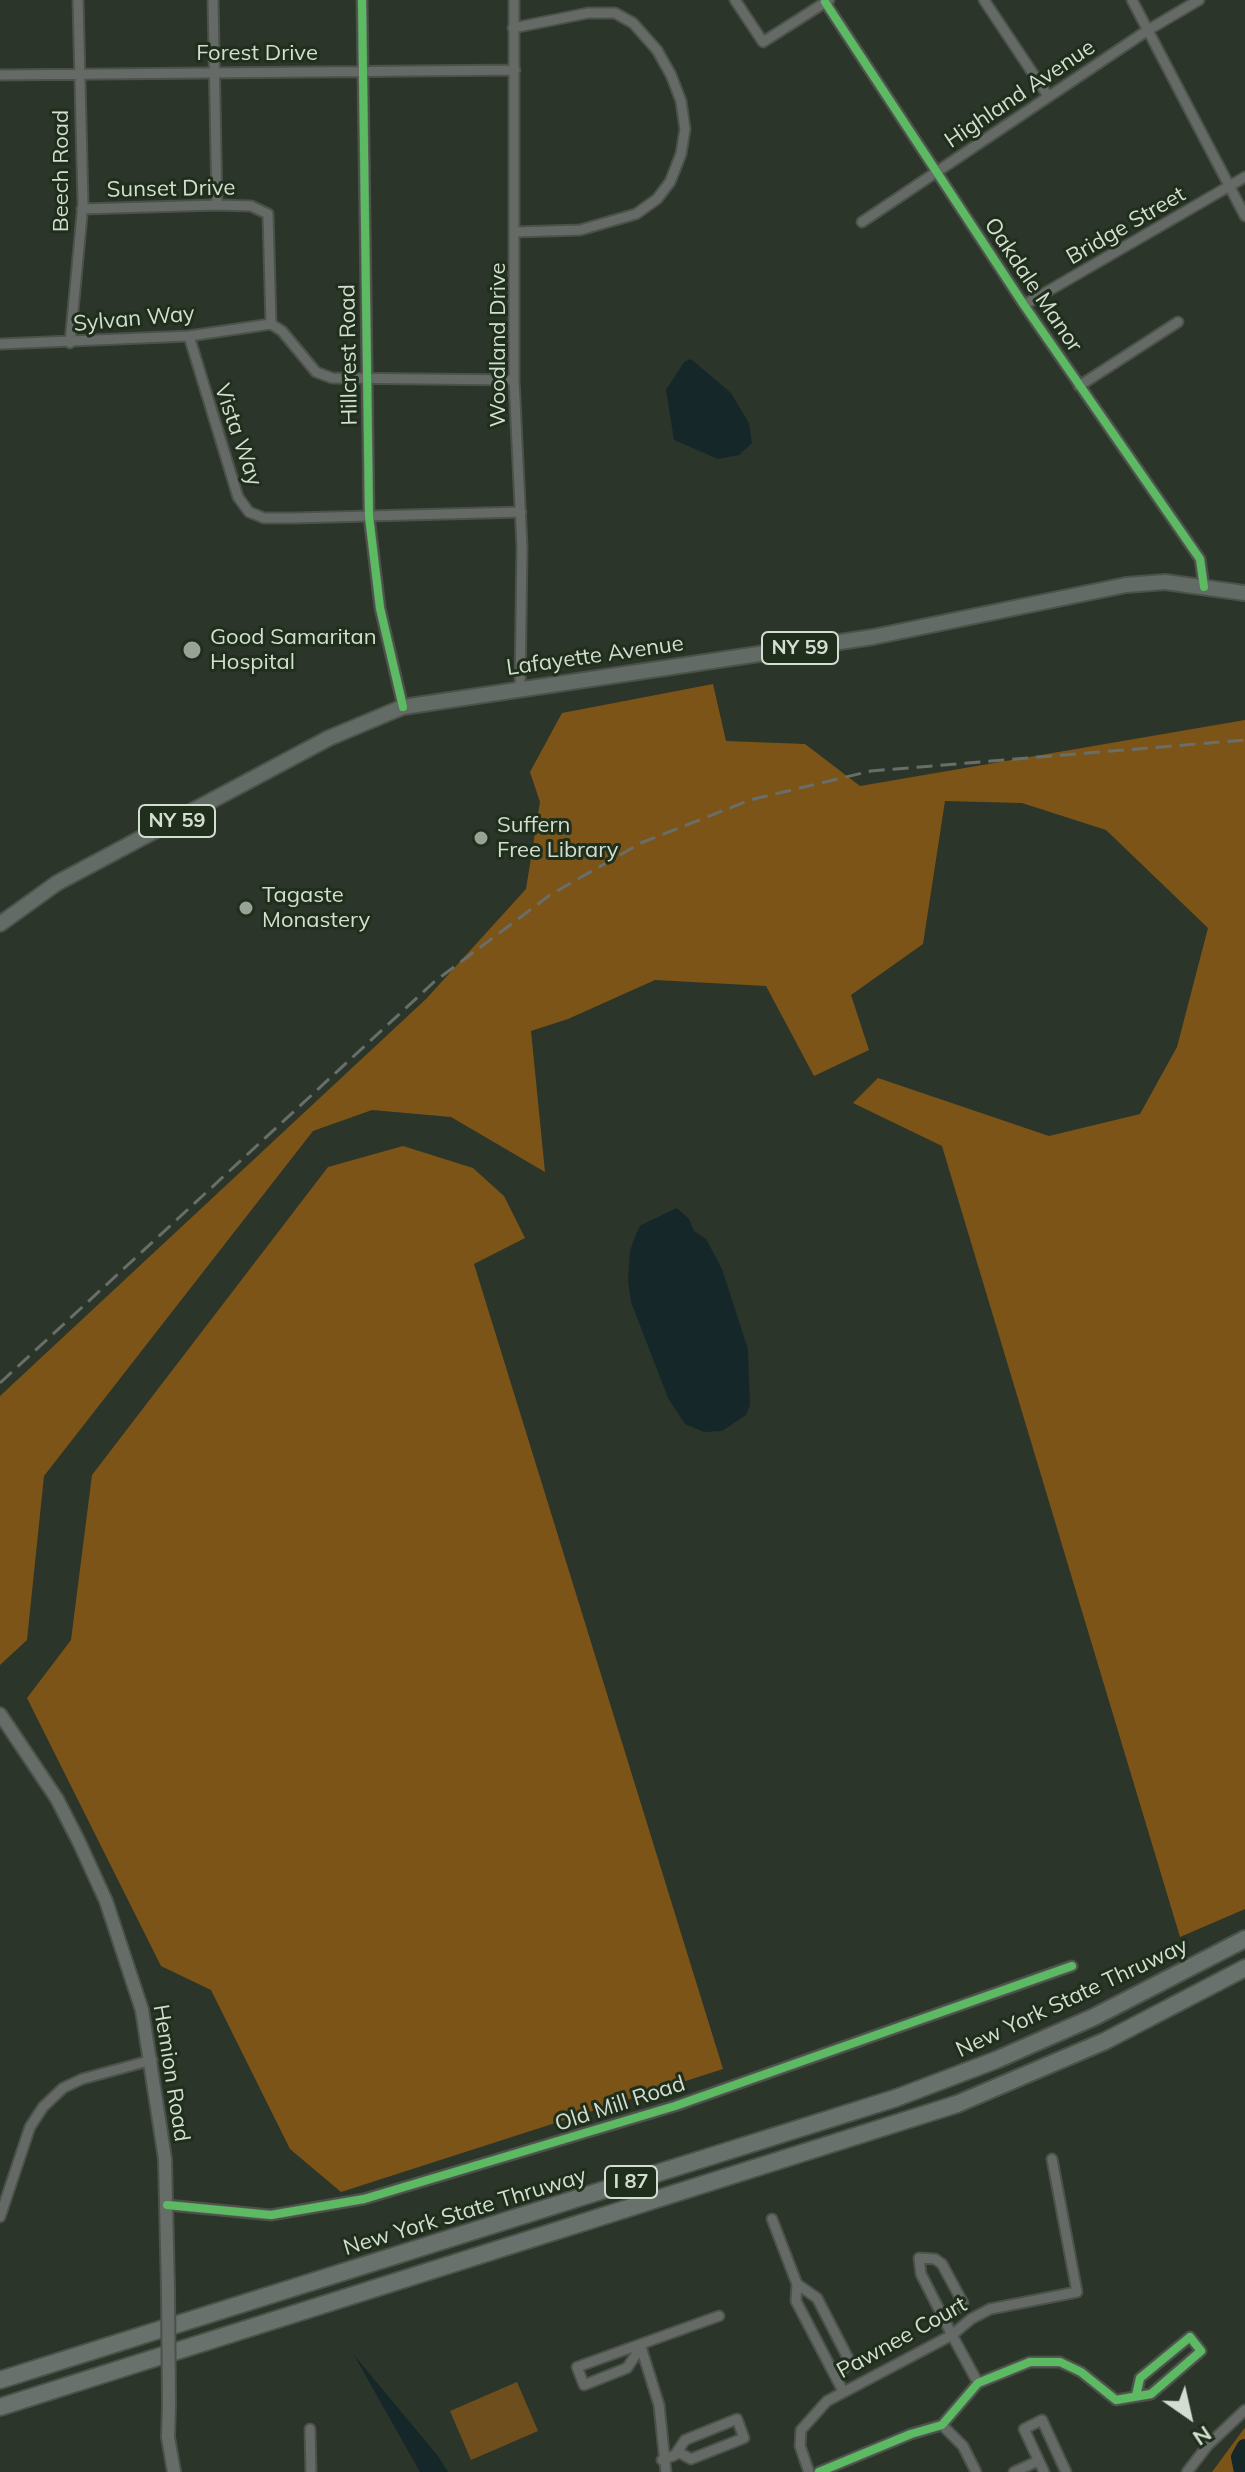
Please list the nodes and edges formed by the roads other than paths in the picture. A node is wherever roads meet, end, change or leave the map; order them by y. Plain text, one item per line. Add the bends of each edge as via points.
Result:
1 (78, 0) edge
2 (213, 0) edge
3 (362, 0) edge
4 (514, 0) edge
5 (735, 0) edge
6 (984, 0) edge
7 (1132, 0) edge
8 (1199, 0) edge
9 (827, 1) edge
10 (513, 28) junction
11 (1148, 30) junction
12 (515, 70) junction
13 (214, 71) junction
14 (79, 72) junction
15 (364, 72) junction
16 (0, 75) edge
17 (1048, 96) junction
18 (937, 172) junction
19 (1245, 177) edge
20 (1230, 186) junction
21 (217, 205) junction
22 (82, 209) junction
23 (1245, 216) edge
24 (862, 222) dead end
25 (516, 232) junction
26 (1024, 305) junction
27 (1178, 322) dead end
28 (271, 324) junction
29 (189, 336) junction
30 (70, 343) junction
31 (0, 344) edge
32 (368, 378) junction
33 (514, 380) junction
34 (1079, 386) junction
35 (521, 512) junction
36 (369, 516) junction
37 (1204, 587) junction
38 (1245, 593) edge
39 (520, 690) junction
40 (403, 707) junction
41 (0, 924) edge
42 (0, 1714) edge
43 (1245, 1939) edge
44 (1072, 1966) dead end
45 (1245, 1968) edge
46 (152, 2060) junction
47 (1052, 2159) dead end
48 (167, 2205) junction
49 (0, 2217) edge
50 (772, 2219) dead end
51 (797, 2284) junction
52 (719, 2316) dead end
53 (944, 2319) junction
54 (952, 2335) junction
55 (641, 2347) junction
56 (0, 2380) edge
57 (837, 2380) junction
58 (978, 2383) junction
59 (843, 2391) junction
60 (1136, 2396) junction
61 (0, 2407) edge
62 (1245, 2410) edge
63 (942, 2425) junction
64 (310, 2429) dead end
65 (678, 2452) junction
66 (662, 2460) junction
67 (1038, 2461) junction
68 (174, 2472) edge
69 (311, 2472) edge
70 (666, 2472) edge
71 (809, 2472) edge
72 (819, 2472) edge
73 (976, 2472) edge
74 (1014, 2472) edge
75 (1044, 2472) edge
76 (1066, 2472) edge
77 (1187, 2472) edge

1 - 14 street, Beech Road
2 - 13 street
3 - 15 street, Hillcrest Road
4 - 10 street, Woodland Drive
5 - 9 street via 763,42
6 - 17 street
7 - 11 street
8 - 11 street, Highland Avenue
9 - 18 street, Oakdale Manor
10 - 12 street, Woodland Drive
10 - 25 street via 588,13 615,13 633,23 671,75 685,129 670,182 636,214 580,230
11 - 17 street, Highland Avenue
11 - 20 street
12 - 15 street, Forest Drive
12 - 25 street, Woodland Drive
13 - 14 street, Forest Drive
13 - 15 street, Forest Drive
13 - 21 street
14 - 16 street, Forest Drive
14 - 22 street, Beech Road
15 - 32 street, Hillcrest Road
17 - 18 street, Highland Avenue
18 - 24 street, Highland Avenue
18 - 26 street, Oakdale Manor
19 - 20 street, Bridge Street
20 - 23 street
20 - 26 street, Bridge Street
21 - 22 street, Sunset Drive
21 - 28 street, Sunset Drive via 251,206 268,214
22 - 30 street, Beech Road
25 - 33 street, Woodland Drive
26 - 34 street, Oakdale Manor
27 - 34 street
28 - 29 street, Sylvan Way
28 - 32 street via 316,372 332,378
29 - 30 street, Sylvan Way
29 - 36 street, Vista Way via 238,497 249,512 264,518
30 - 31 street, Sylvan Way
32 - 33 street
32 - 36 street, Hillcrest Road
33 - 35 street, Woodland Drive
34 - 37 street, Oakdale Manor via 1200,559
35 - 36 street, Vista Way
35 - 39 street, Woodland Drive
36 - 40 street, Hillcrest Road via 380,608
37 - 38 main road, Lafayette Avenue / NY 59
37 - 39 main road, Lafayette Avenue / NY 59 via 1126,585 873,637
39 - 40 main road, Lafayette Avenue / NY 59
40 - 41 main road, Lafayette Avenue / NY 59 via 329,738 57,883
42 - 46 street, Hemion Road via 57,1799 106,1901 135,1986
43 - 56 highway, New York State Thruway / I 87 via 1045,2039 896,2098
44 - 48 street, Old Mill Road via 661,2111 364,2199 271,2215
45 - 61 highway, New York State Thruway / I 87 via 1105,2041 957,2104
46 - 48 street, Hemion Road
46 - 49 street via 82,2079 43,2107 30,2127
47 - 54 street, Pawnee Court via 1077,2292 990,2309
48 - 68 street, Hemion Road, bridge via 168,2437
50 - 51 street
51 - 57 street via 796,2301
51 - 57 street via 817,2298 849,2360
52 - 55 street
53 - 53 street via 963,2303 942,2264 919,2258 921,2274
53 - 54 street
54 - 58 street
54 - 59 street, Pawnee Court
55 - 55 street via 627,2368 584,2385 577,2367
55 - 66 street via 659,2405
57 - 59 street
58 - 60 street via 1030,2362 1047,2361 1081,2372 1116,2400
58 - 63 street
59 - 71 street, Pawnee Court via 812,2414 801,2430
60 - 60 street via 1140,2378 1190,2337 1201,2351 1151,2394
62 - 77 street
63 - 72 street
63 - 73 street via 963,2446
64 - 69 street
65 - 65 street via 691,2459 744,2438 737,2419 685,2440
65 - 66 street
66 - 70 street
67 - 74 street
67 - 75 street
67 - 76 street via 1024,2429 1042,2420

